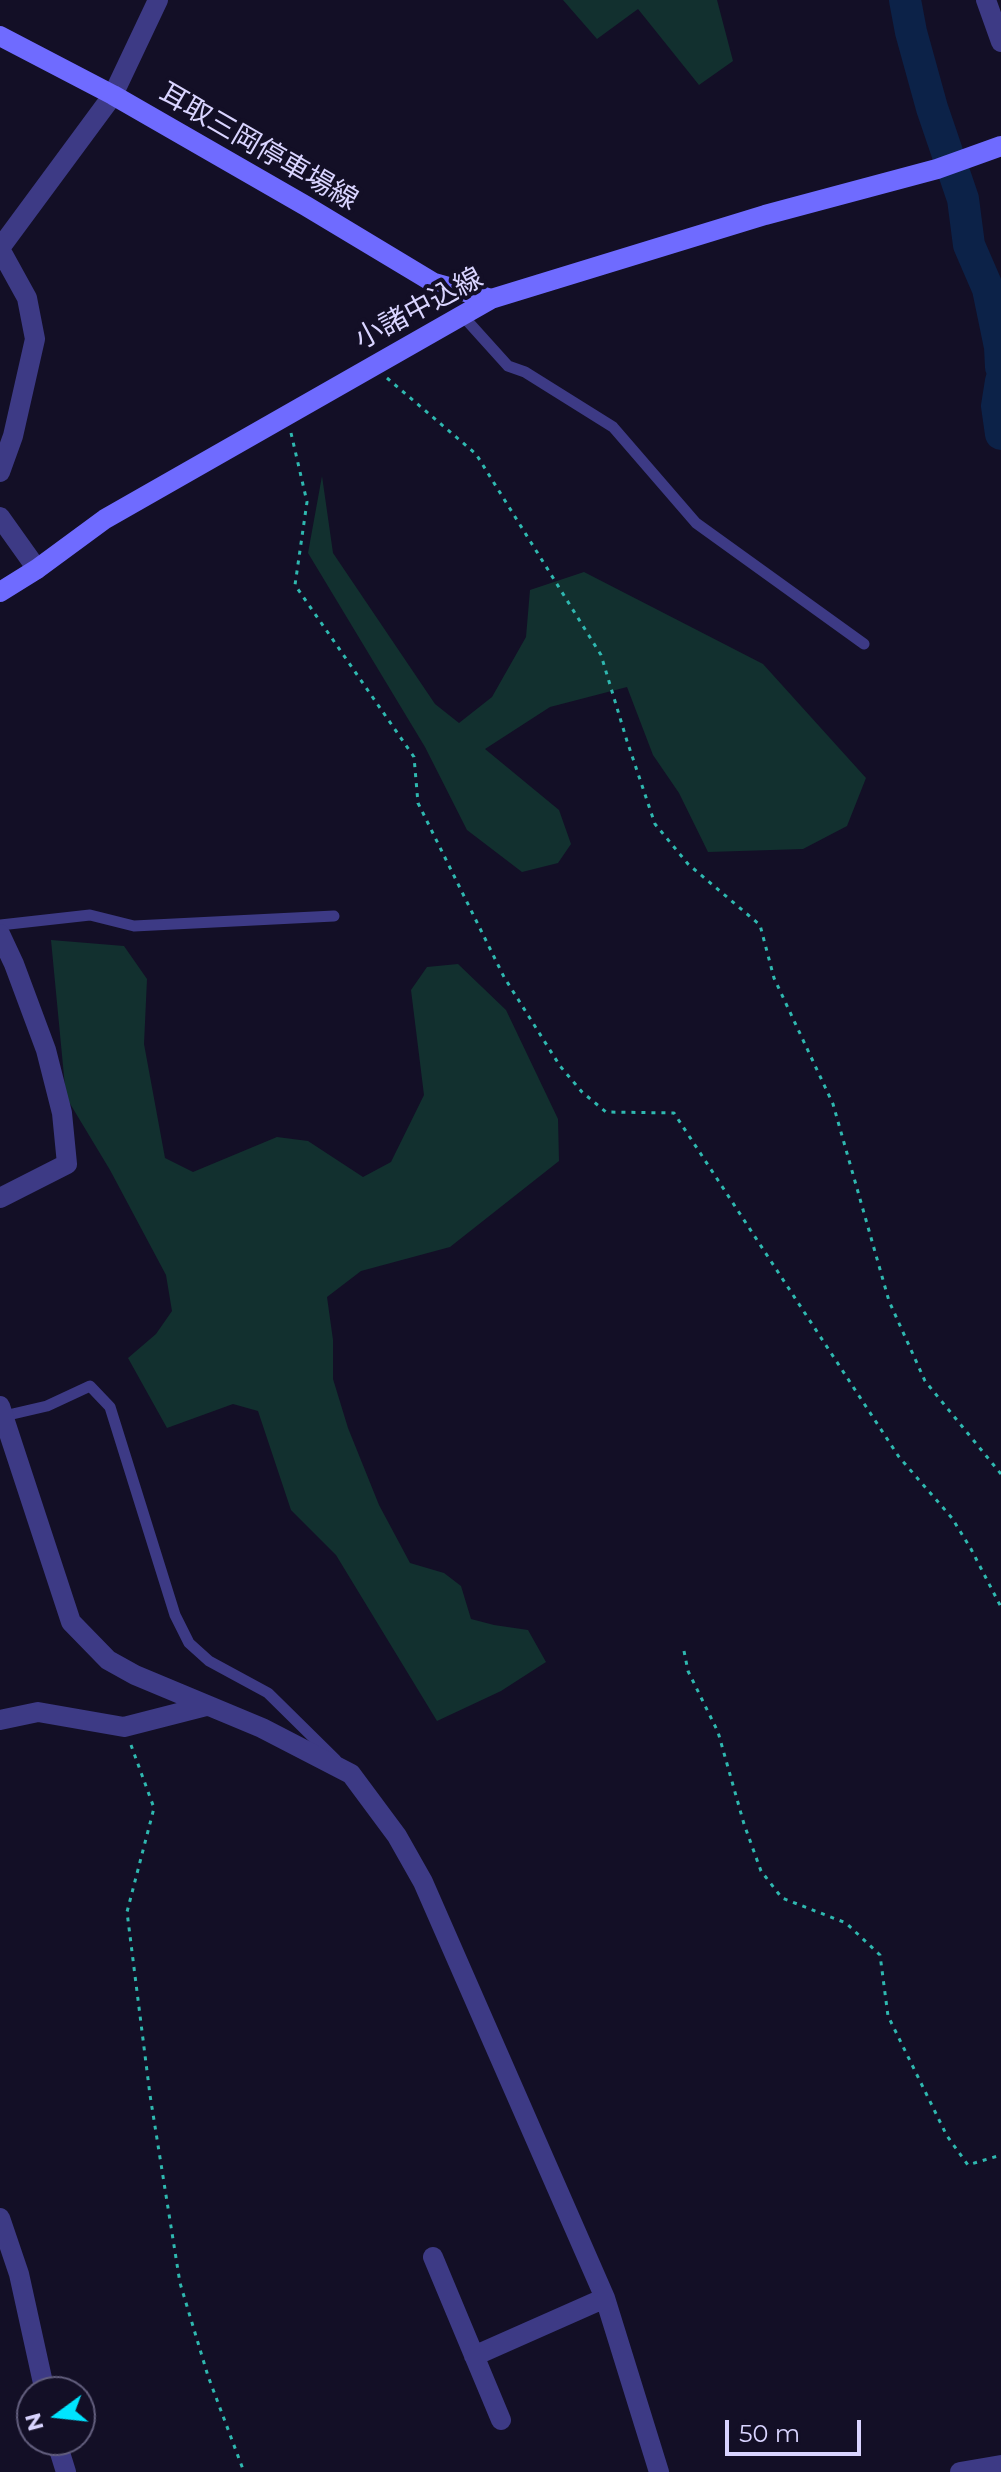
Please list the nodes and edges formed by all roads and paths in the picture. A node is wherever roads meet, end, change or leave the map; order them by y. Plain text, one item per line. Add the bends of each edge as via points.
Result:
1 (158, 0) edge
2 (986, 0) edge
3 (0, 36) edge
4 (1001, 42) edge
5 (113, 95) junction
6 (1001, 146) edge
7 (0, 248) edge
8 (491, 299) junction
9 (462, 315) junction
10 (373, 365) junction
11 (287, 416) junction
12 (0, 472) edge
13 (0, 517) edge
14 (37, 569) junction
15 (0, 592) edge
16 (864, 644) dead end
17 (334, 916) dead end
18 (0, 925) edge
19 (0, 934) edge
20 (7, 965) edge
21 (0, 1198) edge
22 (1, 1413) edge
23 (1001, 1474) edge
24 (1001, 1607) edge
25 (684, 1651) dead end
26 (206, 1706) junction
27 (0, 1720) edge
28 (124, 1727) junction
29 (351, 1774) junction
30 (1001, 2155) edge
31 (0, 2218) edge
32 (433, 2257) dead end
33 (605, 2298) junction
34 (474, 2356) junction
35 (41, 2376) edge
36 (501, 2420) dead end
37 (1001, 2465) edge
38 (244, 2472) edge
39 (659, 2472) edge
40 (960, 2472) edge

1 - 5 street
2 - 4 street
3 - 5 main road, 耳取三岡停車場線
5 - 7 street
5 - 8 main road, 耳取三岡停車場線 via 434,283
6 - 8 main road, 小諸中込線
7 - 12 street via 27,298 35,339
8 - 9 main road, 小諸中込線
9 - 10 main road, 小諸中込線
9 - 16 lane via 508,366 613,427 696,523
10 - 11 main road, 小諸中込線
10 - 23 path via 476,454 601,655 655,824 688,864 760,925 774,978 833,1104 889,1301 925,1381
11 - 14 main road, 小諸中込線 via 105,519
11 - 24 path via 307,502 295,585 414,757 418,803 504,977 560,1066 606,1112 674,1113 899,1457 952,1518
13 - 14 street
14 - 15 main road, 小諸中込線
17 - 18 lane via 134,926 90,915
19 - 20 street
20 - 21 street via 46,1050 62,1113 67,1164
22 - 26 street via 71,1622 108,1660
22 - 29 lane via 47,1406 90,1386 100,1396 110,1407 175,1615 189,1643 209,1661 268,1693
25 - 30 path via 688,1671 718,1732 761,1871 782,1898 846,1923 880,1955 888,2016 947,2136 968,2165
26 - 28 street
26 - 29 street
27 - 28 street via 38,1712
28 - 38 path via 154,1808 127,1912 152,2111 180,2283
29 - 33 street via 423,1882
31 - 35 street via 19,2274
32 - 34 street
33 - 34 street
33 - 39 street
34 - 36 street
37 - 40 street

